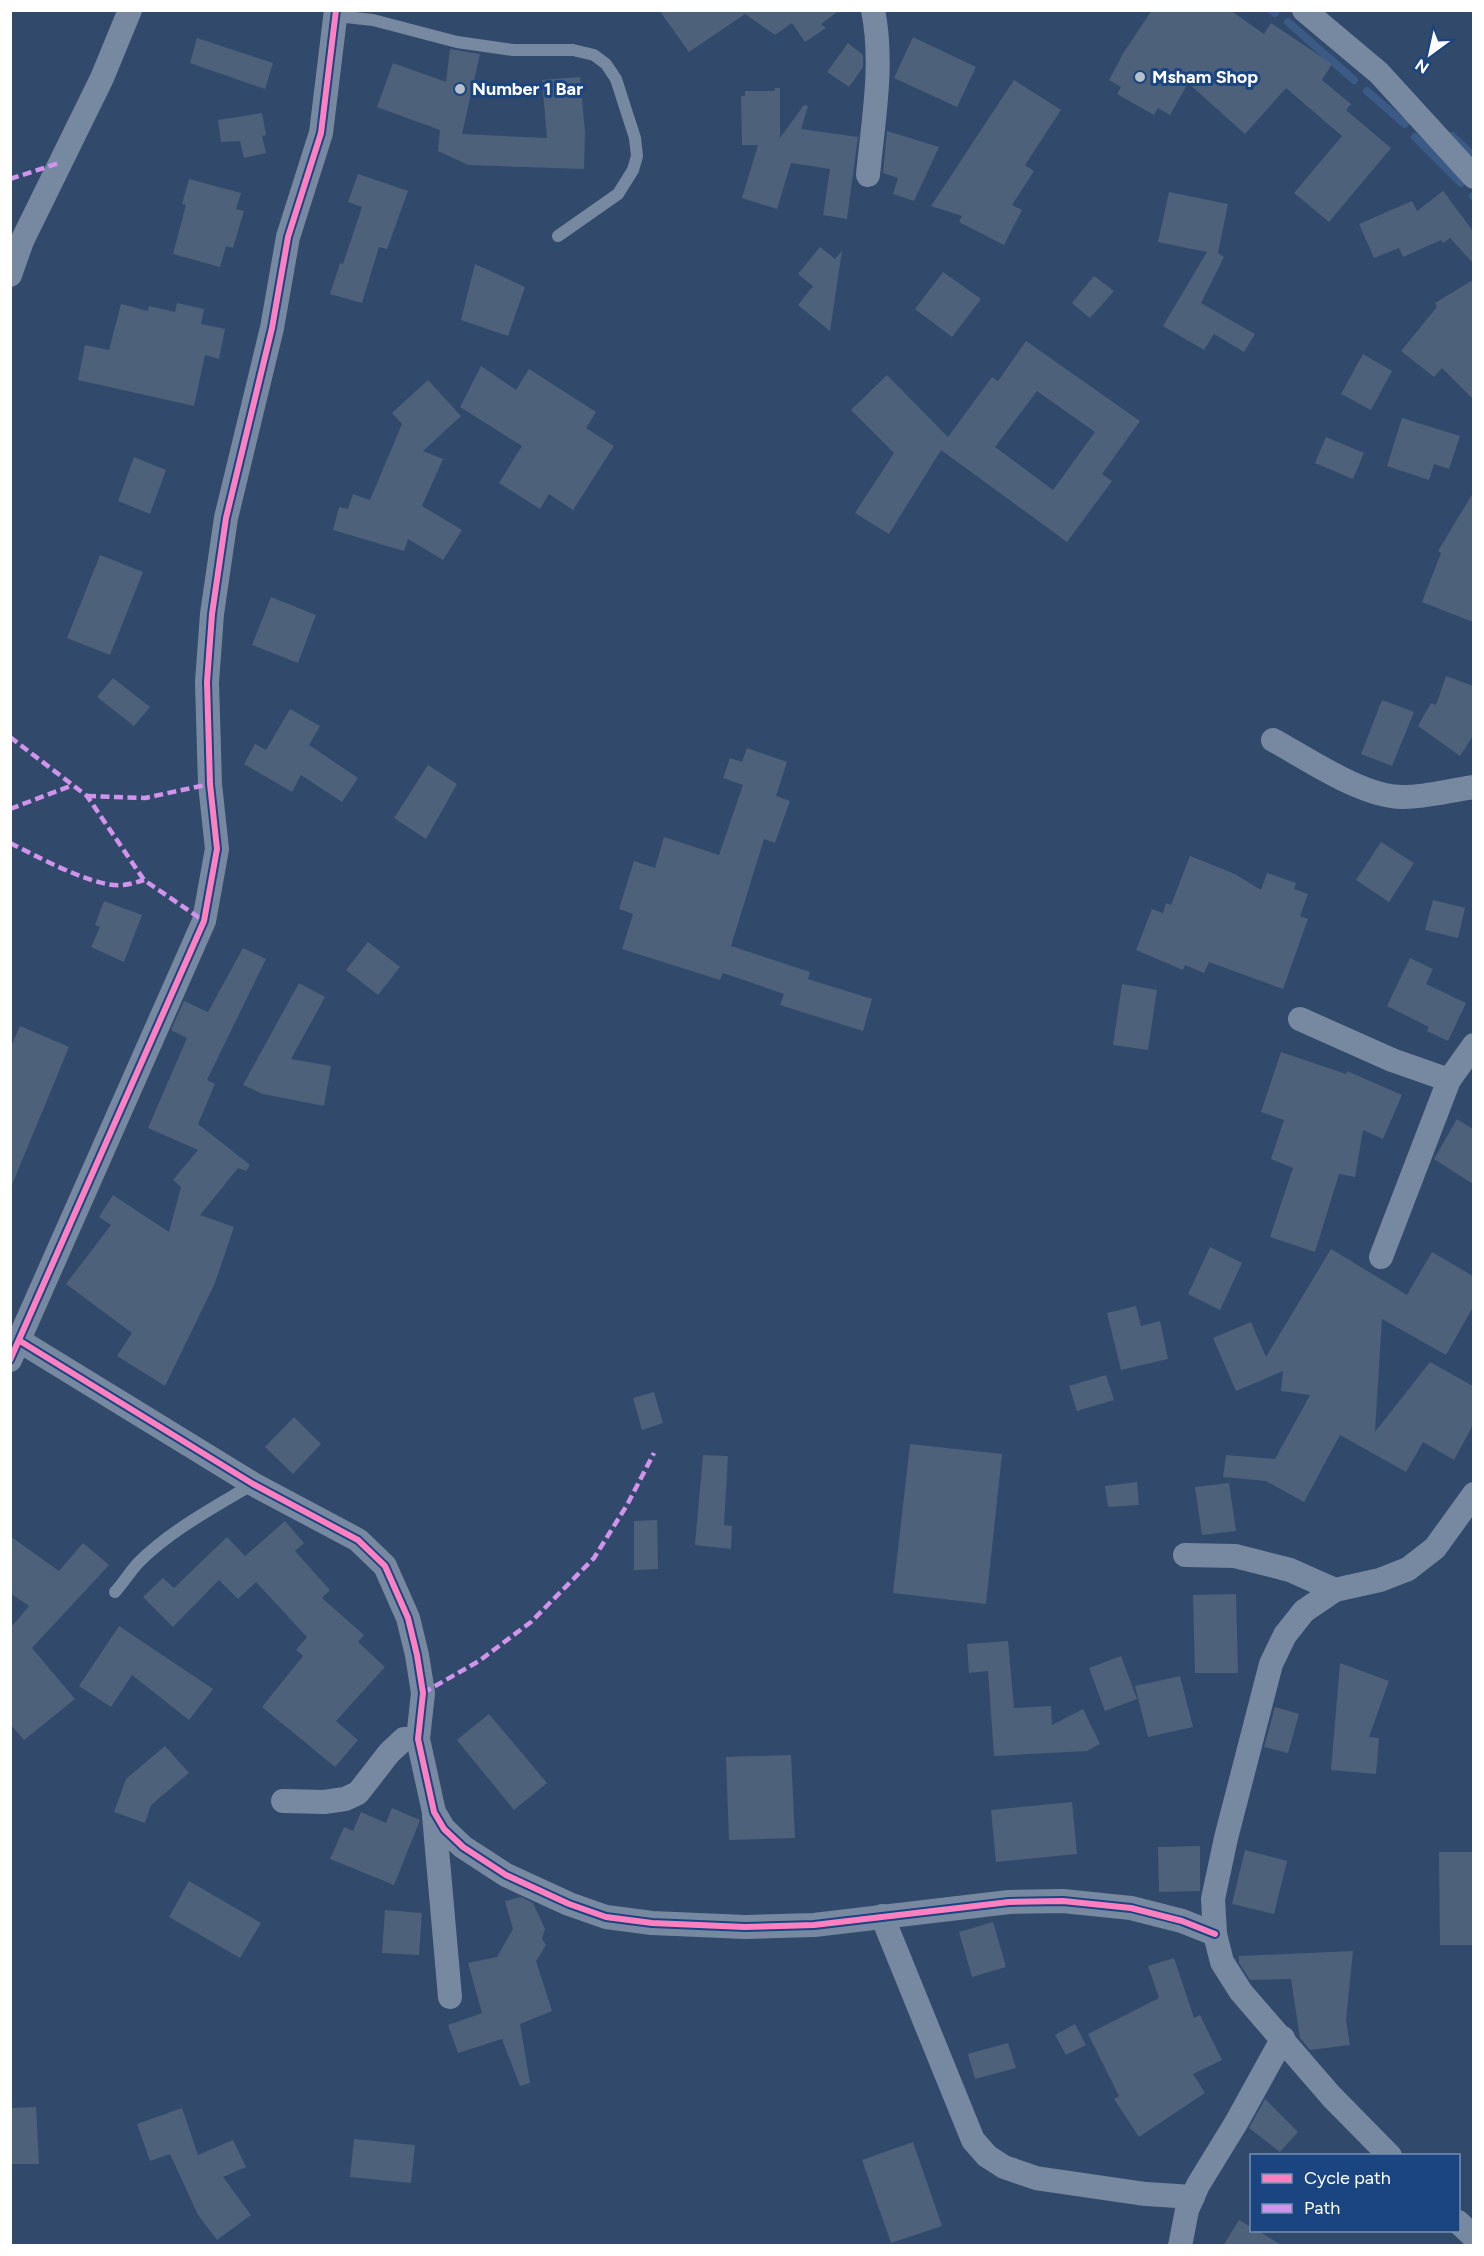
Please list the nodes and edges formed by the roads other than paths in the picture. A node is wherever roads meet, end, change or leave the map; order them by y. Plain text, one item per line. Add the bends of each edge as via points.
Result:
1 (130, 10) edge
2 (873, 10) edge
3 (1304, 10) edge
4 (336, 13) edge
5 (868, 175) dead end
6 (1473, 177) edge
7 (558, 236) dead end
8 (10, 275) edge
9 (1273, 740) dead end
10 (1473, 787) edge
11 (1300, 1019) dead end
12 (1473, 1045) edge
13 (1449, 1080) junction
14 (1381, 1257) dead end
15 (15, 1351) edge
16 (253, 1484) junction
17 (1473, 1494) edge
18 (1185, 1555) dead end
19 (1335, 1590) junction
20 (115, 1592) dead end
21 (418, 1739) junction
22 (283, 1802) dead end
23 (434, 1812) junction
24 (882, 1916) junction
25 (1215, 1934) junction
26 (450, 1997) dead end
27 (1282, 2038) junction
28 (1388, 2154) edge
29 (1193, 2198) junction
30 (1460, 2224) edge
31 (1473, 2237) edge
32 (1180, 2246) edge

1 - 8 street via 102,78 22,241
2 - 5 street via 878,35 877,76
3 - 6 street via 1379,73
4 - 7 lane via 457,42 573,50 594,55 606,64 616,79 638,156 618,194
4 - 15 street via 321,133 288,237 272,328 226,518 212,614 207,682 210,784 217,849 204,921
9 - 10 street via 1351,783 1385,795 1404,797
11 - 13 street via 1392,1060
12 - 13 street
13 - 14 street
15 - 16 street
16 - 20 lane via 162,1542 137,1564
16 - 21 street via 358,1540 385,1566 408,1618 417,1655 423,1693
17 - 19 street via 1434,1548 1408,1569
18 - 19 street via 1235,1556 1290,1570
19 - 25 street via 1304,1611 1285,1635 1271,1664 1213,1899
21 - 22 street via 404,1739 358,1793 324,1803
21 - 23 street
23 - 24 street via 444,1829 463,1847 506,1875 606,1917 745,1927 814,1925
23 - 26 street
24 - 25 street via 1009,1902 1063,1901 1131,1908
24 - 29 street via 973,2140 987,2156 1004,2167 1036,2178
25 - 27 street via 1222,1962 1240,1992
27 - 28 street
27 - 29 street
29 - 32 street
30 - 31 street

